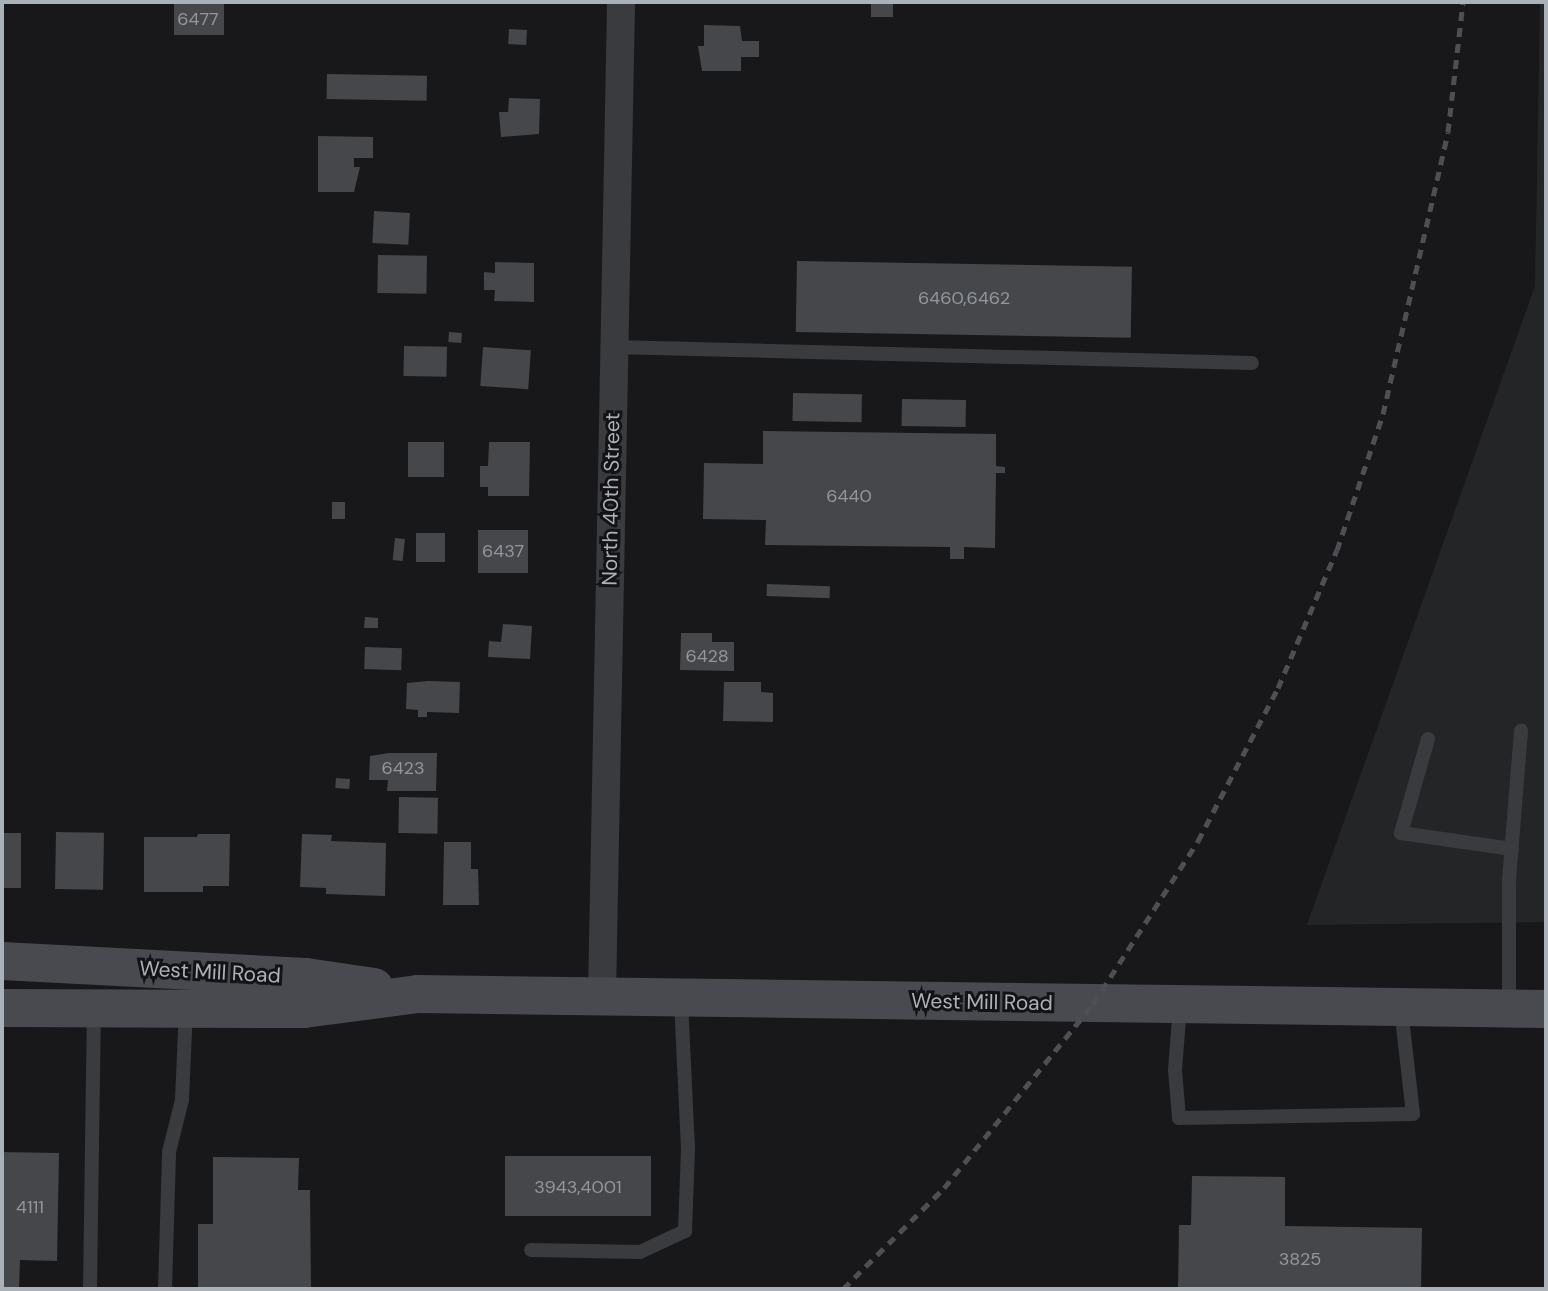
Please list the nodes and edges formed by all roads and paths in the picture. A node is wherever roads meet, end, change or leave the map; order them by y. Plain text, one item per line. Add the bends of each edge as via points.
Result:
1 (621, 2) edge
2 (614, 347) junction
3 (1252, 363) dead end
4 (1521, 730) dead end
5 (1428, 739) dead end
6 (1512, 849) junction
7 (2, 961) edge
8 (418, 994) junction
9 (601, 995) junction
10 (681, 997) junction
11 (1180, 1005) junction
12 (1400, 1007) junction
13 (2, 1008) edge
14 (94, 1008) junction
15 (186, 1008) junction
16 (1509, 1009) junction
17 (1546, 1009) edge
18 (531, 1250) dead end
19 (90, 1289) edge
20 (165, 1289) edge

1 - 2 street, North 40th Street
2 - 3 lane
2 - 9 street, North 40th Street
4 - 6 lane
5 - 6 lane via 1401,833
6 - 16 lane
7 - 8 main road, West Mill Road via 306,977
8 - 9 main road, West Mill Road
8 - 15 main road, West Mill Road via 304,1009
9 - 10 main road, West Mill Road
10 - 11 main road, West Mill Road
10 - 18 lane via 688,1149 685,1231 640,1252
11 - 12 main road, West Mill Road
11 - 12 lane via 1175,1070 1179,1118 1413,1114
12 - 16 main road, West Mill Road
13 - 14 main road, West Mill Road
14 - 15 main road, West Mill Road
14 - 19 lane
15 - 20 lane via 182,1100 169,1152
16 - 17 main road, West Mill Road

